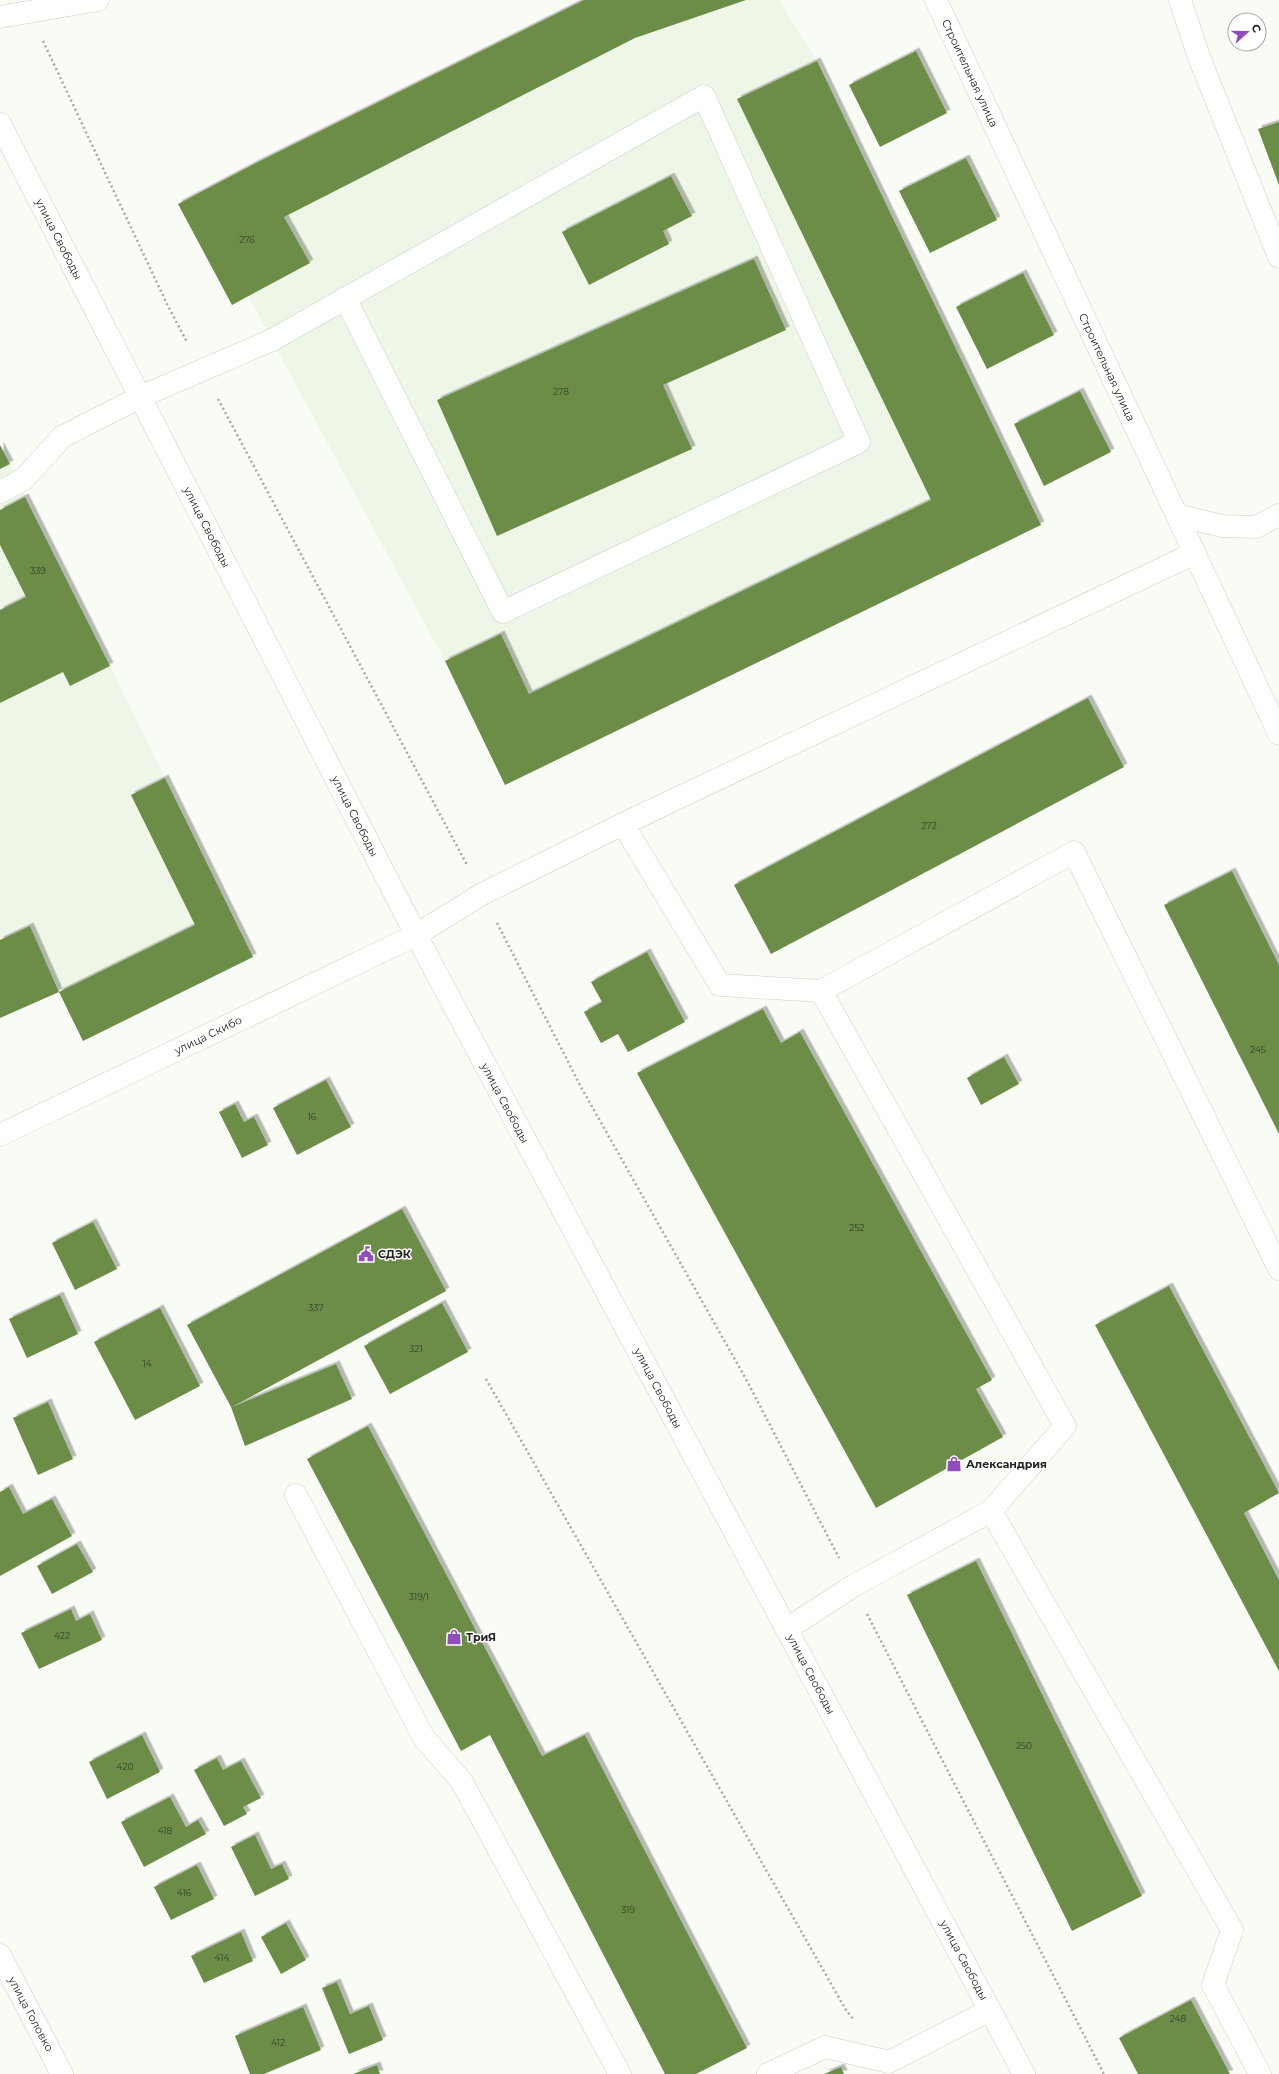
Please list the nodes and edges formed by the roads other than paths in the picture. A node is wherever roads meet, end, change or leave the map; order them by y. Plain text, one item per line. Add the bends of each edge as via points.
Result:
1 (98, 0) edge
2 (936, 0) edge
3 (1180, 0) edge
4 (0, 17) edge
5 (0, 124) edge
6 (1279, 256) edge
7 (345, 298) junction
8 (140, 397) junction
9 (0, 492) edge
10 (1176, 515) junction
11 (1279, 515) edge
12 (1195, 553) junction
13 (1279, 734) edge
14 (623, 824) junction
15 (416, 935) junction
16 (821, 991) junction
17 (0, 1135) edge
18 (1279, 1269) edge
19 (296, 1495) dead end
20 (991, 1511) junction
21 (787, 1629) junction
22 (0, 1955) edge
23 (990, 2010) junction
24 (62, 2074) edge
25 (620, 2074) edge
26 (768, 2074) edge
27 (1024, 2074) edge
28 (1260, 2074) edge

1 - 4 main road
2 - 10 main road, Строительная улица
3 - 6 main road via 1199,57
5 - 8 main road, улица Свободы
7 - 7 main road via 704,96 859,442 503,612
7 - 8 main road via 272,340
8 - 9 main road via 62,437 24,479
8 - 15 main road, улица Свободы
10 - 11 main road via 1222,526 1256,527
10 - 12 main road, Строительная улица
12 - 13 main road, Строительная улица
12 - 14 main road, улица Скибо
14 - 15 main road, улица Скибо via 482,894
14 - 16 main road via 720,985
15 - 17 main road, улица Скибо
15 - 21 main road, улица Свободы
16 - 18 main road via 1074,852
16 - 20 main road via 1065,1426
19 - 25 main road via 424,1738 462,1782
20 - 21 main road via 853,1586
20 - 28 main road via 1232,1930 1213,1985
21 - 23 main road, улица Свободы
22 - 24 main road, улица Головко
23 - 26 main road via 889,2062 825,2047
23 - 27 main road, улица Свободы

